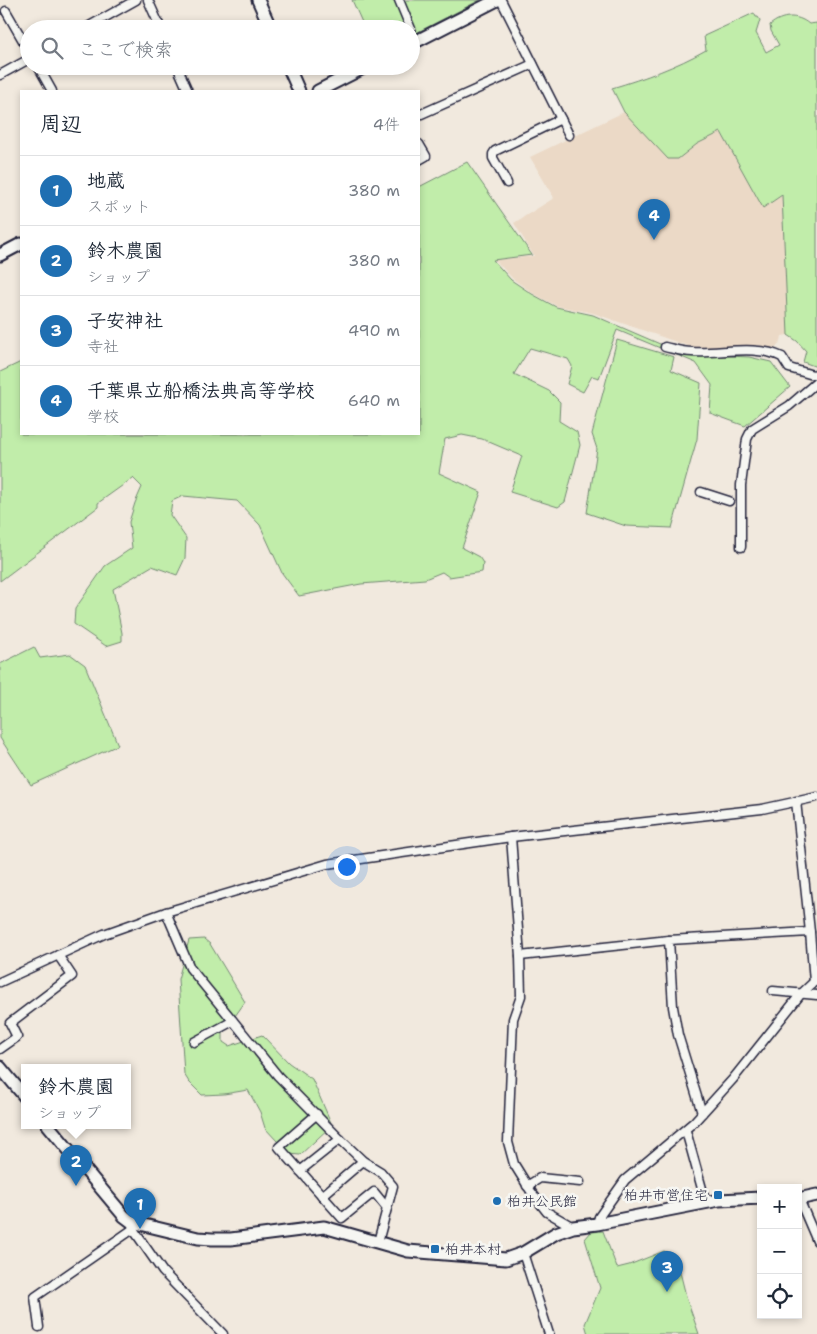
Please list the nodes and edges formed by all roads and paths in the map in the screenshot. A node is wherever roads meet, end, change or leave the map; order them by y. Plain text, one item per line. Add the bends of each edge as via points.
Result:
1 (136, 0) edge
2 (148, 0) edge
3 (258, 0) edge
4 (399, 0) edge
5 (496, 0) edge
6 (500, 0) edge
7 (6, 11) dead end
8 (100, 20) edge
9 (157, 20) edge
10 (267, 20) edge
11 (407, 20) edge
12 (20, 35) edge
13 (420, 40) edge
14 (20, 64) edge
15 (533, 64) junction
16 (43, 75) edge
17 (181, 75) edge
18 (292, 75) edge
19 (350, 75) edge
20 (0, 76) edge
21 (51, 90) edge
22 (188, 90) edge
23 (300, 90) edge
24 (320, 90) edge
25 (420, 115) edge
26 (561, 119) junction
27 (569, 136) dead end
28 (420, 146) edge
29 (420, 159) edge
30 (507, 183) dead end
31 (20, 245) edge
32 (0, 255) edge
33 (665, 347) dead end
34 (817, 374) edge
35 (817, 382) edge
36 (701, 492) dead end
37 (729, 501) dead end
38 (741, 547) dead end
39 (817, 797) edge
40 (796, 801) junction
41 (511, 837) junction
42 (166, 912) junction
43 (810, 932) junction
44 (669, 940) junction
45 (58, 955) junction
46 (520, 956) junction
47 (815, 980) edge
48 (0, 982) edge
49 (773, 991) dead end
50 (800, 995) junction
51 (817, 995) edge
52 (233, 1021) junction
53 (194, 1042) dead end
54 (0, 1049) edge
55 (0, 1067) edge
56 (21, 1092) edge
57 (317, 1114) junction
58 (702, 1114) junction
59 (51, 1129) edge
60 (686, 1131) junction
61 (340, 1139) junction
62 (363, 1161) junction
63 (300, 1171) junction
64 (580, 1182) dead end
65 (527, 1186) junction
66 (817, 1195) edge
67 (322, 1196) junction
68 (757, 1198) edge
69 (802, 1198) edge
70 (706, 1203) junction
71 (802, 1206) edge
72 (386, 1208) junction
73 (597, 1224) junction
74 (132, 1225) junction
75 (572, 1227) junction
76 (817, 1241) edge
77 (378, 1242) junction
78 (523, 1253) junction
79 (39, 1327) dead end
80 (222, 1334) edge
81 (549, 1334) edge

1 - 8 street
2 - 9 street
3 - 10 street
4 - 11 street
5 - 13 street
6 - 15 street
7 - 12 street
14 - 20 street
15 - 25 street
15 - 26 street
16 - 21 street
17 - 22 street
18 - 23 street
19 - 24 street
26 - 27 street
26 - 30 street via 495,151 493,158
28 - 29 street via 426,156
31 - 32 street
33 - 34 street via 692,352 759,351 782,357 789,368
35 - 38 street via 789,406 752,429 747,439 741,485
36 - 37 street
39 - 40 street
40 - 41 street via 762,809
40 - 43 street
41 - 42 street via 327,864
41 - 46 street
42 - 45 street
42 - 52 street via 190,968
43 - 44 street
43 - 47 street
44 - 46 street
44 - 58 street via 678,1035
45 - 48 street
45 - 54 street via 72,976 10,1022 17,1037
46 - 65 street via 521,996 514,1019 508,1142 514,1164
47 - 50 street
49 - 50 street
50 - 51 street
50 - 58 street
52 - 53 street
52 - 57 street via 278,1076
55 - 56 street
57 - 61 street
57 - 63 street via 279,1147
58 - 60 street
59 - 74 street
60 - 70 street
60 - 73 street via 625,1180
61 - 62 street
61 - 63 street
62 - 67 street
62 - 72 street via 381,1172 393,1186
63 - 67 street
64 - 65 street via 540,1178
65 - 75 street via 547,1212
66 - 69 street
67 - 72 street via 342,1218 374,1192
68 - 70 street
70 - 73 street
71 - 76 street
72 - 77 street
73 - 75 street
74 - 77 street via 212,1239 324,1227
74 - 79 street via 36,1297
74 - 80 street via 163,1272
75 - 78 street
77 - 78 street via 408,1251 498,1259
78 - 81 street

